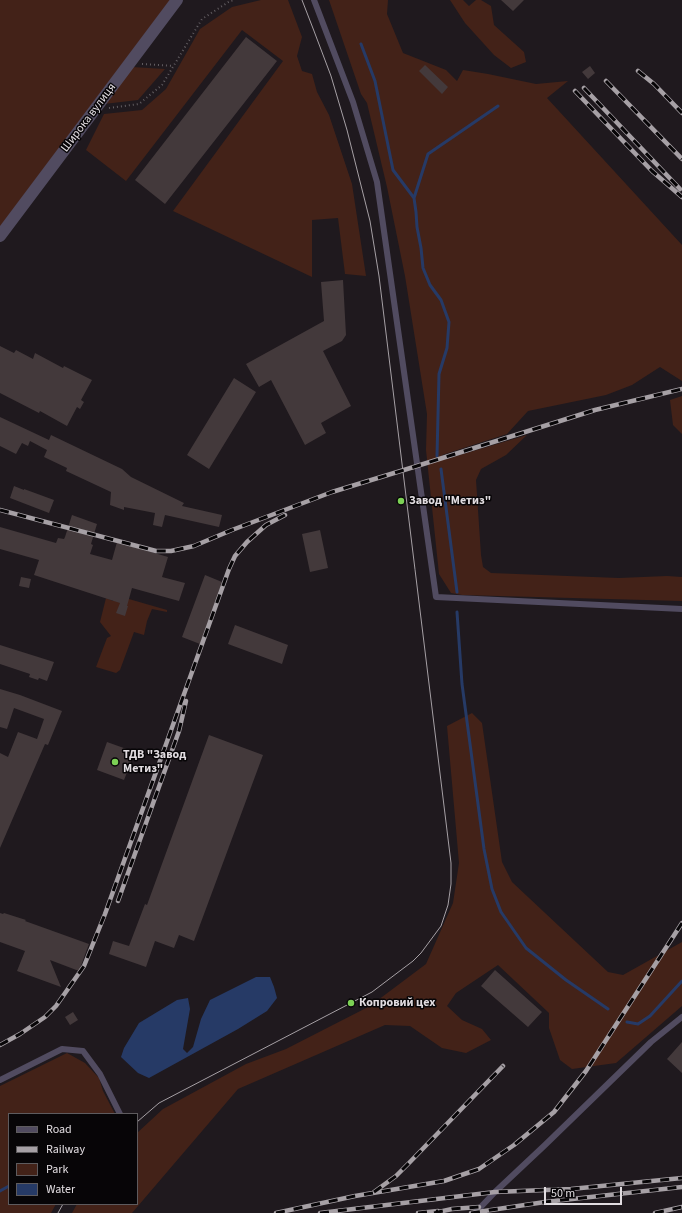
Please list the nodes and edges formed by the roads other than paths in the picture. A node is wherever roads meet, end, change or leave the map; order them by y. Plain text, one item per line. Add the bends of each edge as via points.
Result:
1 (177, 0) edge
2 (314, 0) edge
3 (0, 236) edge
4 (682, 609) edge
5 (682, 1017) edge
6 (0, 1080) edge
7 (120, 1113) edge
8 (475, 1213) edge

1 - 3 street, Широка вулиця
2 - 4 lane via 353,102 377,182 436,597
5 - 8 lane via 651,1042
6 - 7 lane via 62,1049 83,1051 100,1074

